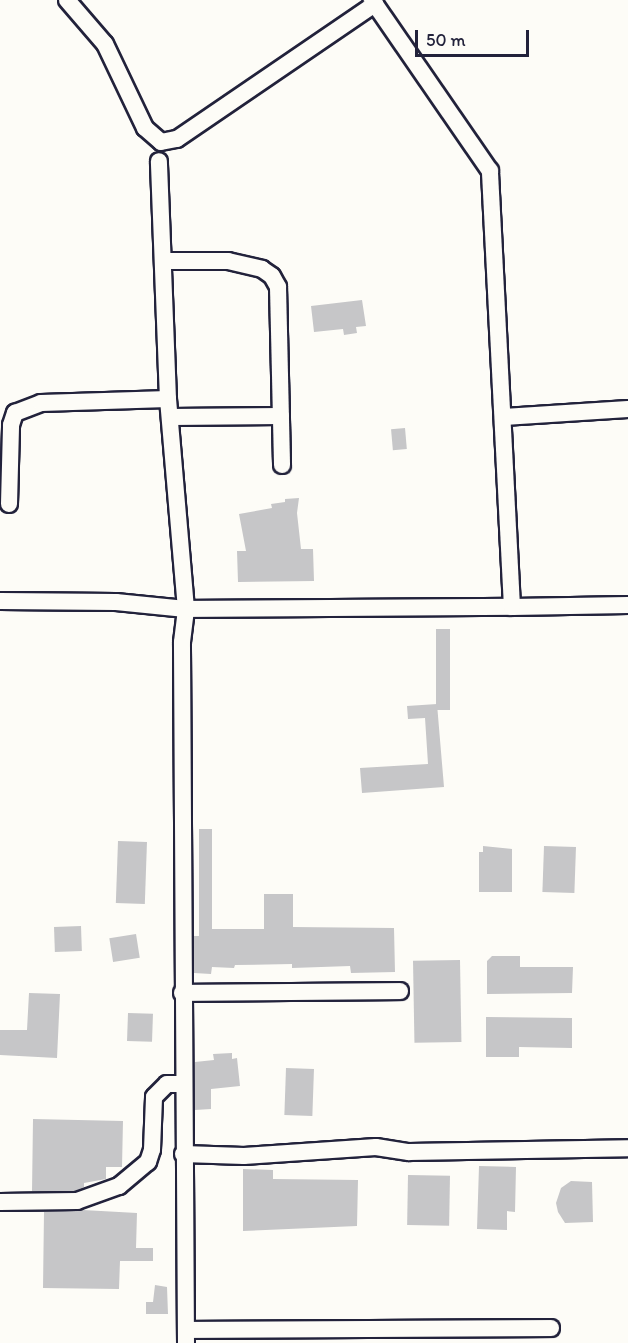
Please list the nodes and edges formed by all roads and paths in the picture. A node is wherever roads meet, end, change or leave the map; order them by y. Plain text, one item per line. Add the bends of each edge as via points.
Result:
1 (67, 0) edge
2 (374, 2) edge
3 (159, 161) dead end
4 (164, 261) junction
5 (168, 399) junction
6 (628, 409) edge
7 (280, 416) junction
8 (171, 417) junction
9 (504, 417) junction
10 (282, 465) dead end
11 (9, 504) dead end
12 (0, 601) edge
13 (628, 605) edge
14 (512, 607) junction
15 (186, 609) junction
16 (400, 991) dead end
17 (182, 993) junction
18 (182, 1084) junction
19 (628, 1148) edge
20 (183, 1154) junction
21 (0, 1202) edge
22 (551, 1328) dead end
23 (186, 1336) edge

1 - 2 street via 105,44 145,128 161,142 177,139
2 - 9 street via 490,171
3 - 4 street
4 - 5 street
4 - 7 street via 228,261 262,269 273,276 278,287
5 - 8 street
5 - 11 street via 41,404 15,413 11,424
6 - 9 street
7 - 8 street
7 - 10 street
8 - 15 street
9 - 14 street
12 - 15 street via 116,602
13 - 14 street
14 - 15 street
15 - 17 street via 182,642
16 - 17 street
17 - 18 street
18 - 20 street
18 - 21 street via 167,1084 154,1097 148,1162 119,1186 77,1201
19 - 20 street via 409,1152 376,1147 244,1156
20 - 23 street
22 - 23 street

